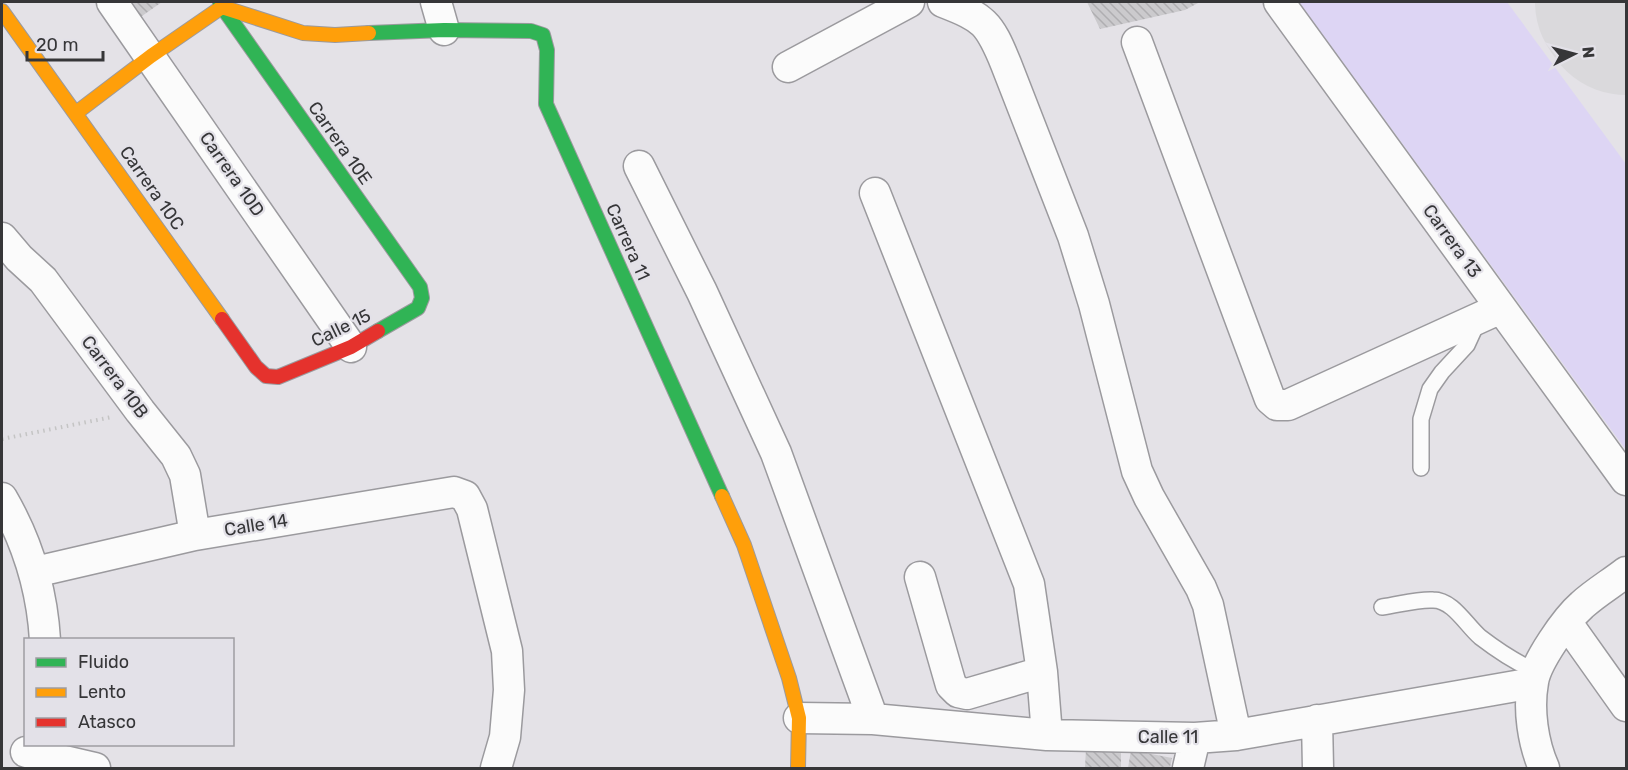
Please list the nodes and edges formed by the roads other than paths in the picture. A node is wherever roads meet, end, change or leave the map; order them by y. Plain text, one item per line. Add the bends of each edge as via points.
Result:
1 (112, 2) edge
2 (436, 2) edge
3 (909, 2) edge
4 (943, 2) edge
5 (1278, 2) edge
6 (220, 4) edge
7 (2, 11) edge
8 (444, 30) junction
9 (1137, 42) dead end
10 (151, 56) junction
11 (788, 67) dead end
12 (76, 113) junction
13 (639, 166) dead end
14 (875, 193) dead end
15 (2, 238) edge
16 (418, 308) joint
17 (1490, 313) junction
18 (351, 347) junction
19 (278, 377) joint
20 (1421, 468) dead end
21 (1626, 480) edge
22 (2, 498) edge
23 (195, 535) junction
24 (34, 572) junction
25 (1626, 572) edge
26 (920, 577) dead end
27 (1382, 607) dead end
28 (1568, 622) junction
29 (45, 638) edge
30 (1042, 672) junction
31 (1534, 677) junction
32 (1626, 706) edge
33 (800, 718) junction
34 (873, 719) junction
35 (1317, 720) junction
36 (1047, 735) junction
37 (1236, 735) junction
38 (1195, 738) junction
39 (25, 755) edge
40 (95, 768) edge
41 (495, 768) edge
42 (798, 768) edge
43 (1188, 768) edge
44 (1318, 768) edge
45 (1544, 768) edge

1 - 10 street, Carrera 10D
2 - 8 street
3 - 11 street
4 - 37 street via 981,19 995,38 1006,64 1073,236 1137,471 1208,605
5 - 17 street, Carrera 13
6 - 8 street, Carrera 11 via 303,33
6 - 10 street
6 - 16 street, Carrera 10E via 420,287 422,298
7 - 12 street, Carrera 10C
8 - 33 street, Carrera 11 via 531,31 545,38 546,104 744,545
9 - 17 street via 1270,399 1277,405 1288,405
10 - 12 street
10 - 18 street, Carrera 10D
12 - 19 street, Carrera 10C via 256,368 266,376
13 - 34 street via 776,453
14 - 30 street via 1029,584
15 - 23 street, Carrera 10B via 43,280 176,456 185,475
16 - 18 street, Calle 15
17 - 20 lane via 1430,389 1421,419
17 - 21 street, Carrera 13
18 - 19 street, Calle 15
22 - 24 street
23 - 24 street, Calle 14
23 - 41 street, Calle 14 via 454,492 465,496 472,509 507,651 505,737
24 - 29 street
25 - 28 street via 1581,606
26 - 30 street via 951,685 958,693 967,694
27 - 31 lane via 1442,601 1480,637
28 - 31 street
28 - 32 street
30 - 36 street
31 - 35 street, Calle 11
31 - 45 street via 1532,725
33 - 34 street, Calle 11
33 - 42 street, Carrera 11
34 - 36 street, Calle 11
35 - 37 street, Calle 11
35 - 44 street
36 - 38 street, Calle 11
37 - 38 street, Calle 11
38 - 43 street
39 - 40 street

